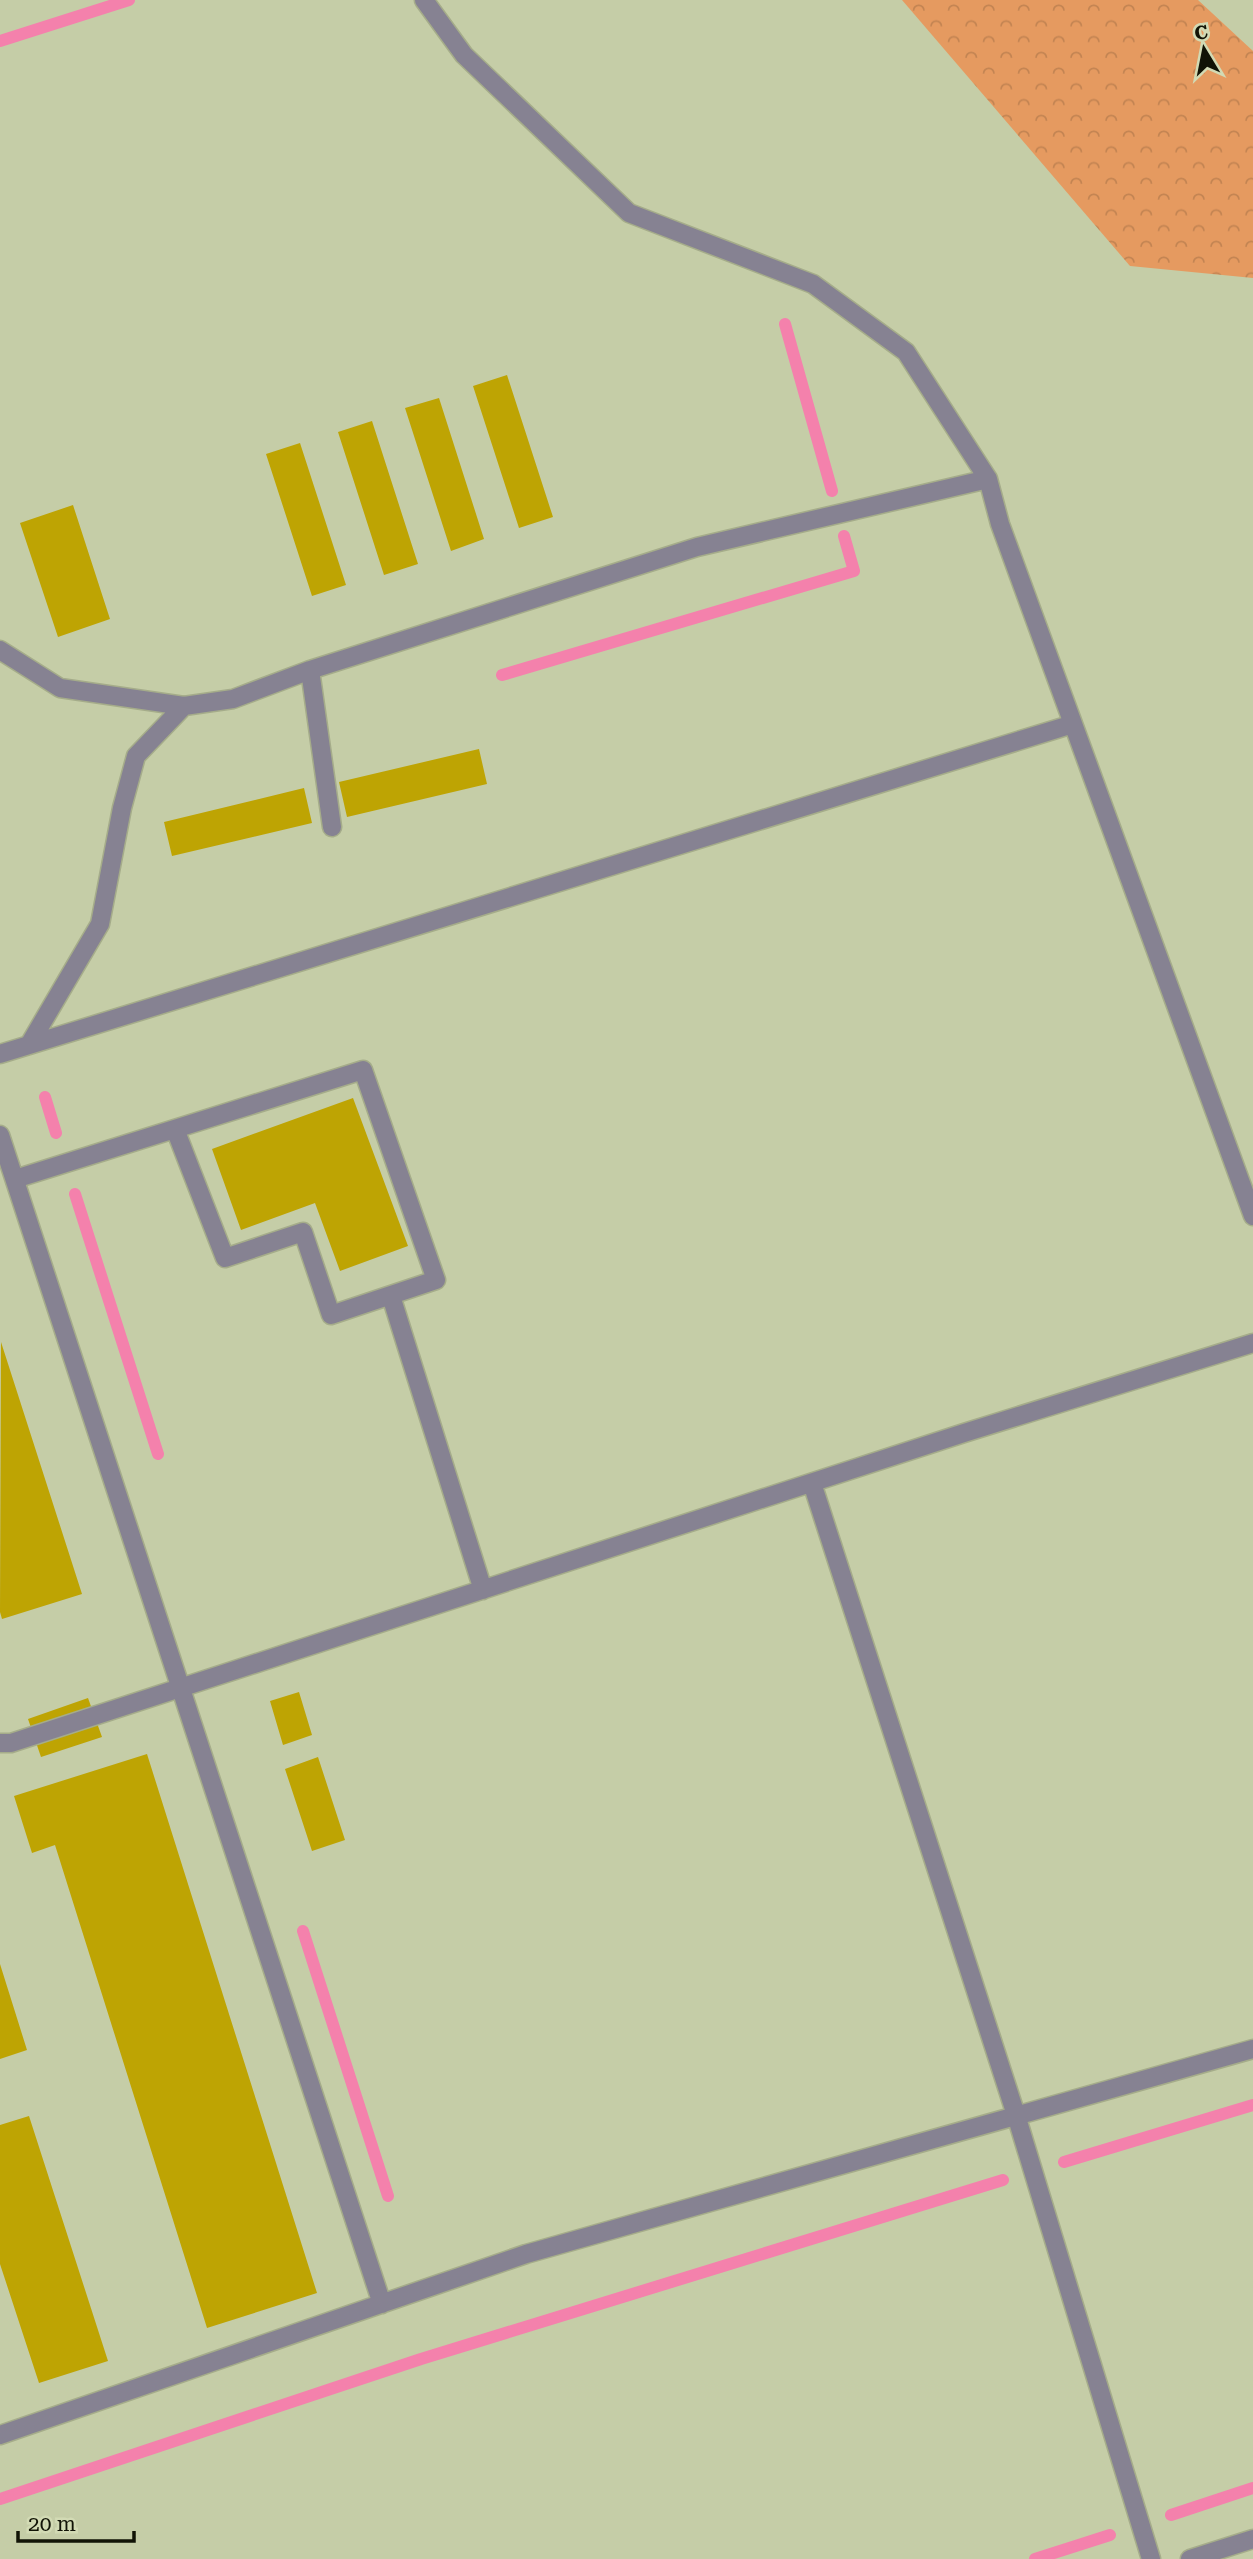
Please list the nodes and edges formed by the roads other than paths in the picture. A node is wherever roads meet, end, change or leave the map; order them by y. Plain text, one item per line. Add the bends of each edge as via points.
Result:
1 (424, 0) edge
2 (988, 479) junction
3 (0, 650) edge
4 (310, 670) junction
5 (184, 706) junction
6 (1073, 724) junction
7 (332, 827) dead end
8 (29, 1045) junction
9 (0, 1054) edge
10 (175, 1129) junction
11 (0, 1135) edge
12 (15, 1180) junction
13 (1253, 1216) edge
14 (391, 1296) junction
15 (1253, 1343) edge
16 (812, 1483) junction
17 (483, 1590) junction
18 (181, 1688) junction
19 (0, 1743) edge
20 (1253, 2049) edge
21 (1016, 2115) junction
22 (382, 2304) junction
23 (0, 2434) edge
24 (1253, 2539) edge
25 (1151, 2559) edge
26 (1191, 2559) edge

1 - 2 lane via 464,55 629,213 813,284 906,352
2 - 4 lane via 697,547
2 - 6 lane
3 - 5 lane via 60,688
4 - 5 lane via 233,699
4 - 7 lane
5 - 8 lane via 136,756 100,924
6 - 8 lane
6 - 13 lane
8 - 9 lane
10 - 12 lane
10 - 14 lane via 225,1258 303,1232 331,1315
10 - 14 lane via 363,1070 436,1280
11 - 12 lane
12 - 18 lane
14 - 17 lane
15 - 16 lane
16 - 17 lane
16 - 21 lane
17 - 18 lane
18 - 19 lane
18 - 22 lane
20 - 21 lane
21 - 22 lane via 526,2254
21 - 25 lane
22 - 23 lane
24 - 26 lane

